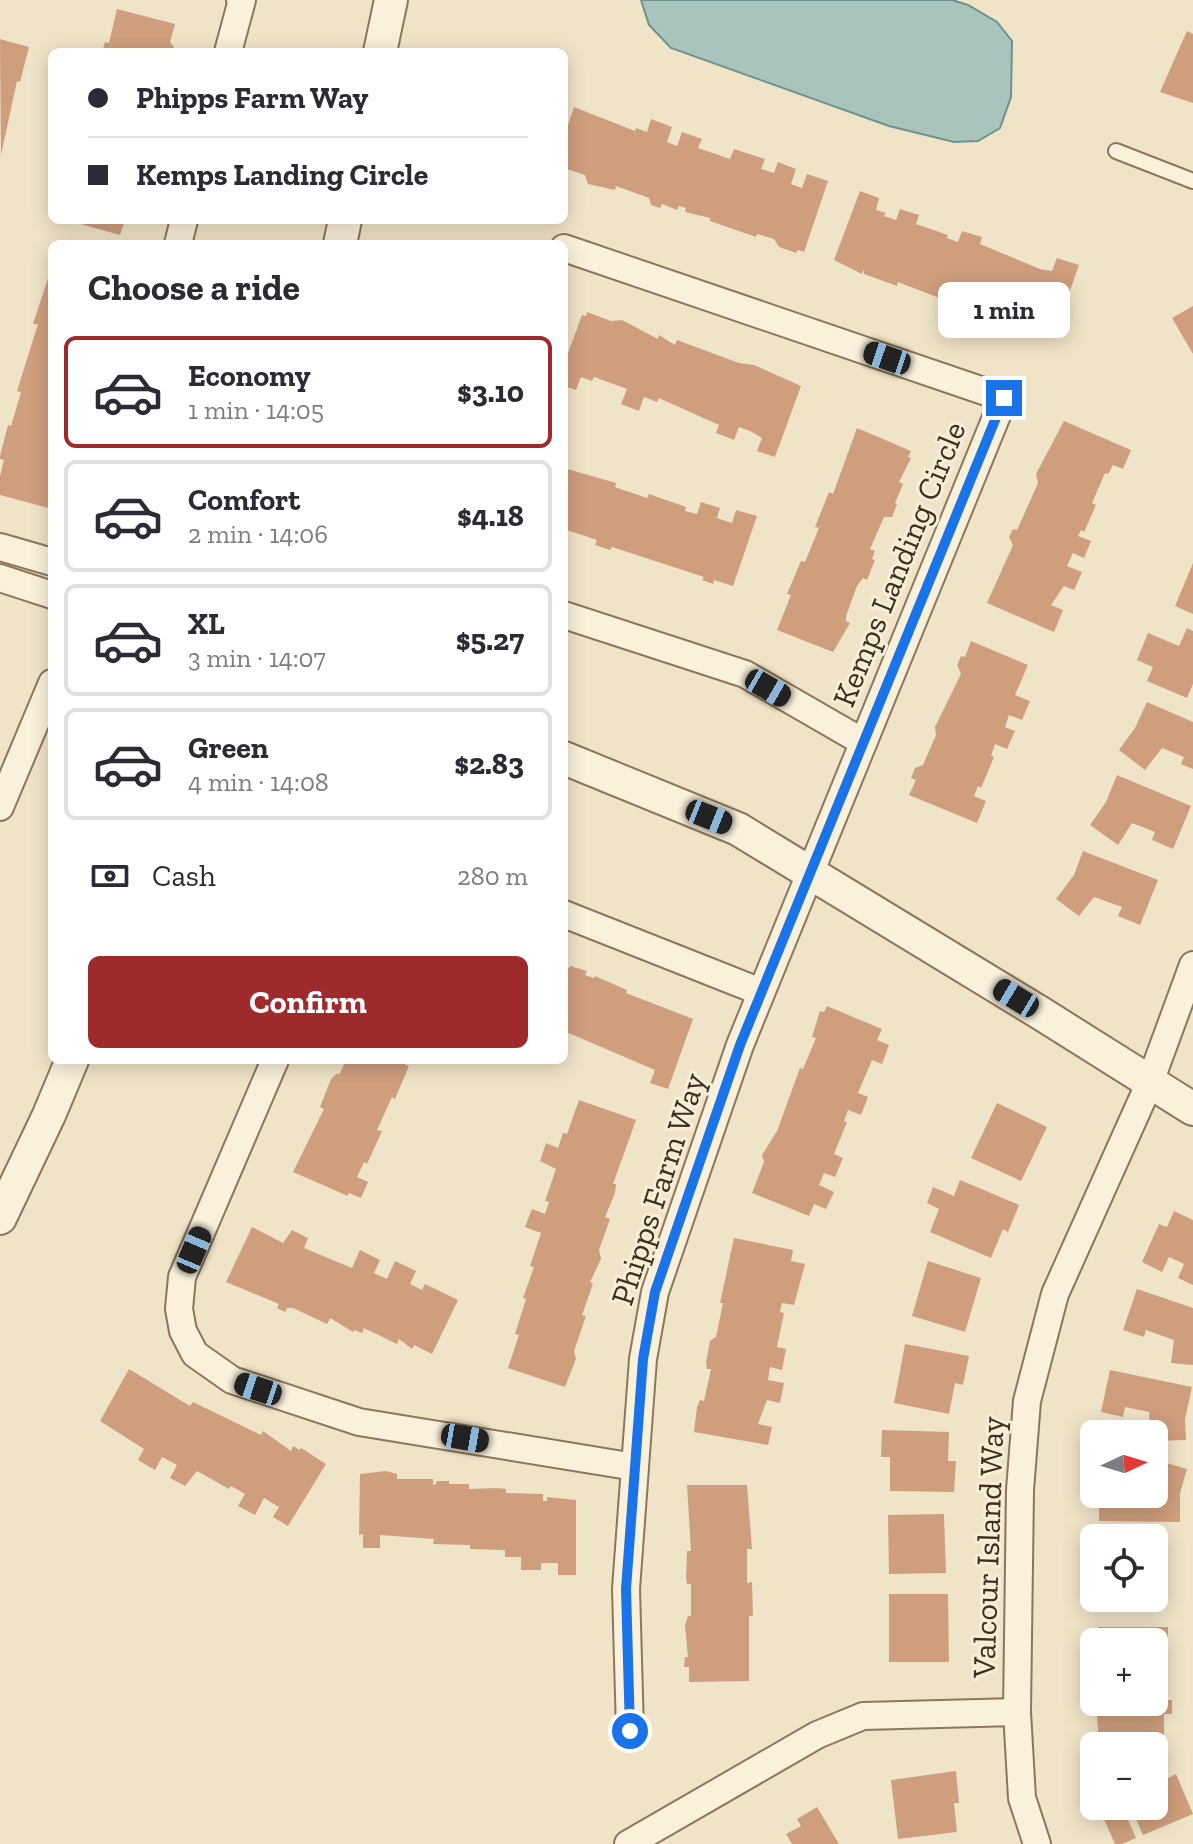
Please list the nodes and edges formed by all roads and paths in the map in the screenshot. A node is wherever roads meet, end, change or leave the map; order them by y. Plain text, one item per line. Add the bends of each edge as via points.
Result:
1 (240, 0) edge
2 (391, 0) edge
3 (229, 48) edge
4 (381, 48) edge
5 (1116, 151) dead end
6 (1193, 181) edge
7 (568, 249) edge
8 (0, 547) edge
9 (48, 561) edge
10 (0, 578) edge
11 (48, 594) edge
12 (568, 616) edge
13 (48, 693) edge
14 (863, 742) junction
15 (568, 760) edge
16 (0, 807) edge
17 (810, 873) junction
18 (568, 916) edge
19 (1193, 965) edge
20 (761, 992) junction
21 (70, 1064) edge
22 (273, 1064) edge
23 (1150, 1082) junction
24 (1193, 1109) edge
25 (0, 1218) edge
26 (635, 1467) junction
27 (1017, 1712) junction
28 (630, 1731) dead end
29 (628, 1844) edge
30 (1037, 1844) edge

1 - 3 street
2 - 4 street
5 - 6 lane
7 - 14 street, Kemps Landing Circle via 1004,398
8 - 9 street
10 - 11 street
12 - 14 street, Kemps Landing Circle via 745,674
13 - 16 street
14 - 17 street, Kemps Landing Circle
15 - 17 street via 738,829
17 - 20 street, Phipps Farm Way
17 - 23 street
18 - 20 street
19 - 23 street, Valcour Island Way
20 - 26 street, Phipps Farm Way via 655,1292 643,1359
21 - 25 street
22 - 26 street via 182,1277 179,1309 195,1354 232,1380 359,1422
23 - 24 street
23 - 27 street, Valcour Island Way via 1055,1294 1027,1401 1020,1490
26 - 28 street, Phipps Farm Way via 626,1589
27 - 29 street via 863,1716 817,1735
27 - 30 street, Valcour Island Way via 1022,1798

